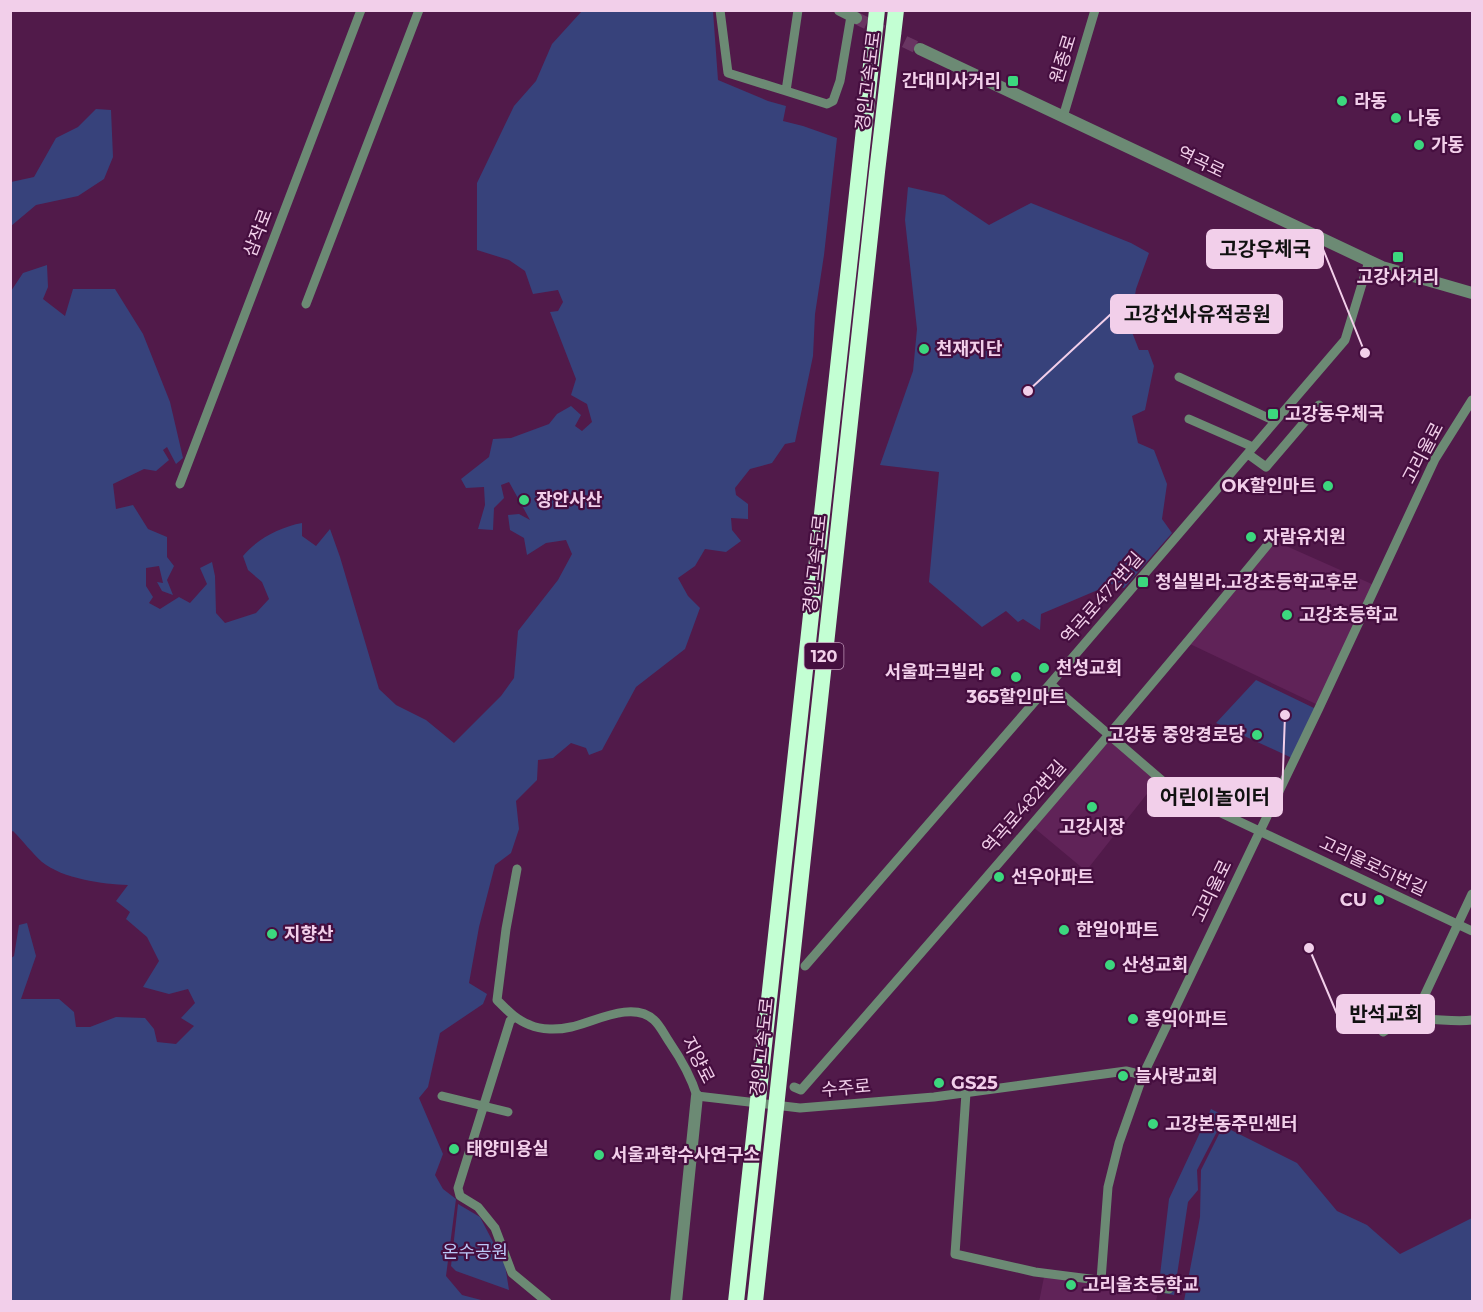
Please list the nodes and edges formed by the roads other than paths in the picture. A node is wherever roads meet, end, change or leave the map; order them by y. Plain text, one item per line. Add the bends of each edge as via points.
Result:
1 (361, 10) edge
2 (418, 10) edge
3 (720, 10) edge
4 (798, 10) edge
5 (877, 10) edge
6 (896, 10) edge
7 (1095, 10) edge
8 (849, 15) edge
9 (920, 49) tunnel mouth
10 (786, 91) junction
11 (1063, 117) junction
12 (1369, 261) junction
13 (1473, 293) edge
14 (306, 304) dead end
15 (1179, 377) dead end
16 (1473, 400) edge
17 (1319, 405) dead end
18 (1189, 419) dead end
19 (1275, 421) junction
20 (1251, 450) junction
21 (180, 484) dead end
22 (1274, 537) dead end
23 (1050, 684) junction
24 (1108, 734) junction
25 (1260, 831) junction
26 (517, 868) dead end
27 (1473, 894) edge
28 (1458, 924) junction
29 (1473, 931) edge
30 (805, 966) dead end
31 (514, 1017) junction
32 (1413, 1020) junction
33 (1473, 1020) edge
34 (1383, 1032) dead end
35 (1143, 1075) junction
36 (794, 1088) dead end
37 (966, 1093) junction
38 (442, 1096) dead end
39 (697, 1096) junction
40 (485, 1105) junction
41 (508, 1112) dead end
42 (1101, 1280) junction
43 (1169, 1289) dead end
44 (547, 1302) edge
45 (676, 1302) edge
46 (736, 1302) edge
47 (755, 1302) edge

1 - 21 street, 삼작로
2 - 14 street
3 - 10 street via 728,73
4 - 10 street
5 - 46 highway, 경인고속도로 / 120
6 - 47 highway, 경인고속도로 / 120
7 - 11 street, 원종로
8 - 10 street via 840,81 833,101 827,104
9 - 11 street, 역곡로
11 - 12 street, 역곡로
12 - 13 street, 역곡로
12 - 19 street, 역곡로472번길 via 1345,340
15 - 19 street
16 - 25 street, 고리울로 via 1435,459
17 - 20 street via 1266,467
18 - 20 street
19 - 20 street, 역곡로472번길
20 - 23 street, 역곡로472번길
22 - 24 street, 역곡로482번길
23 - 24 street, 고리울로51번길
23 - 30 street, 역곡로472번길
24 - 25 street, 고리울로51번길 via 1166,784
24 - 36 street, 역곡로482번길 via 801,1090
25 - 28 street, 고리울로51번길
25 - 35 street, 고리울로
26 - 31 street via 497,1000
27 - 28 street
28 - 29 street, 고리울로51번길
28 - 32 street
31 - 39 street, 지양로 via 531,1026 550,1029 569,1028 620,1012 641,1013 654,1019
31 - 40 street
32 - 33 street
32 - 34 street
35 - 37 street, 수주로 via 1126,1071
35 - 42 street, 고리울로 via 1107,1187
37 - 39 street, 수주로 via 796,1108
37 - 42 street via 955,1254 1035,1272
38 - 40 street
39 - 45 street, 지양로
40 - 41 street
40 - 44 street via 458,1188 460,1196 478,1208 495,1228 512,1273
42 - 43 street

